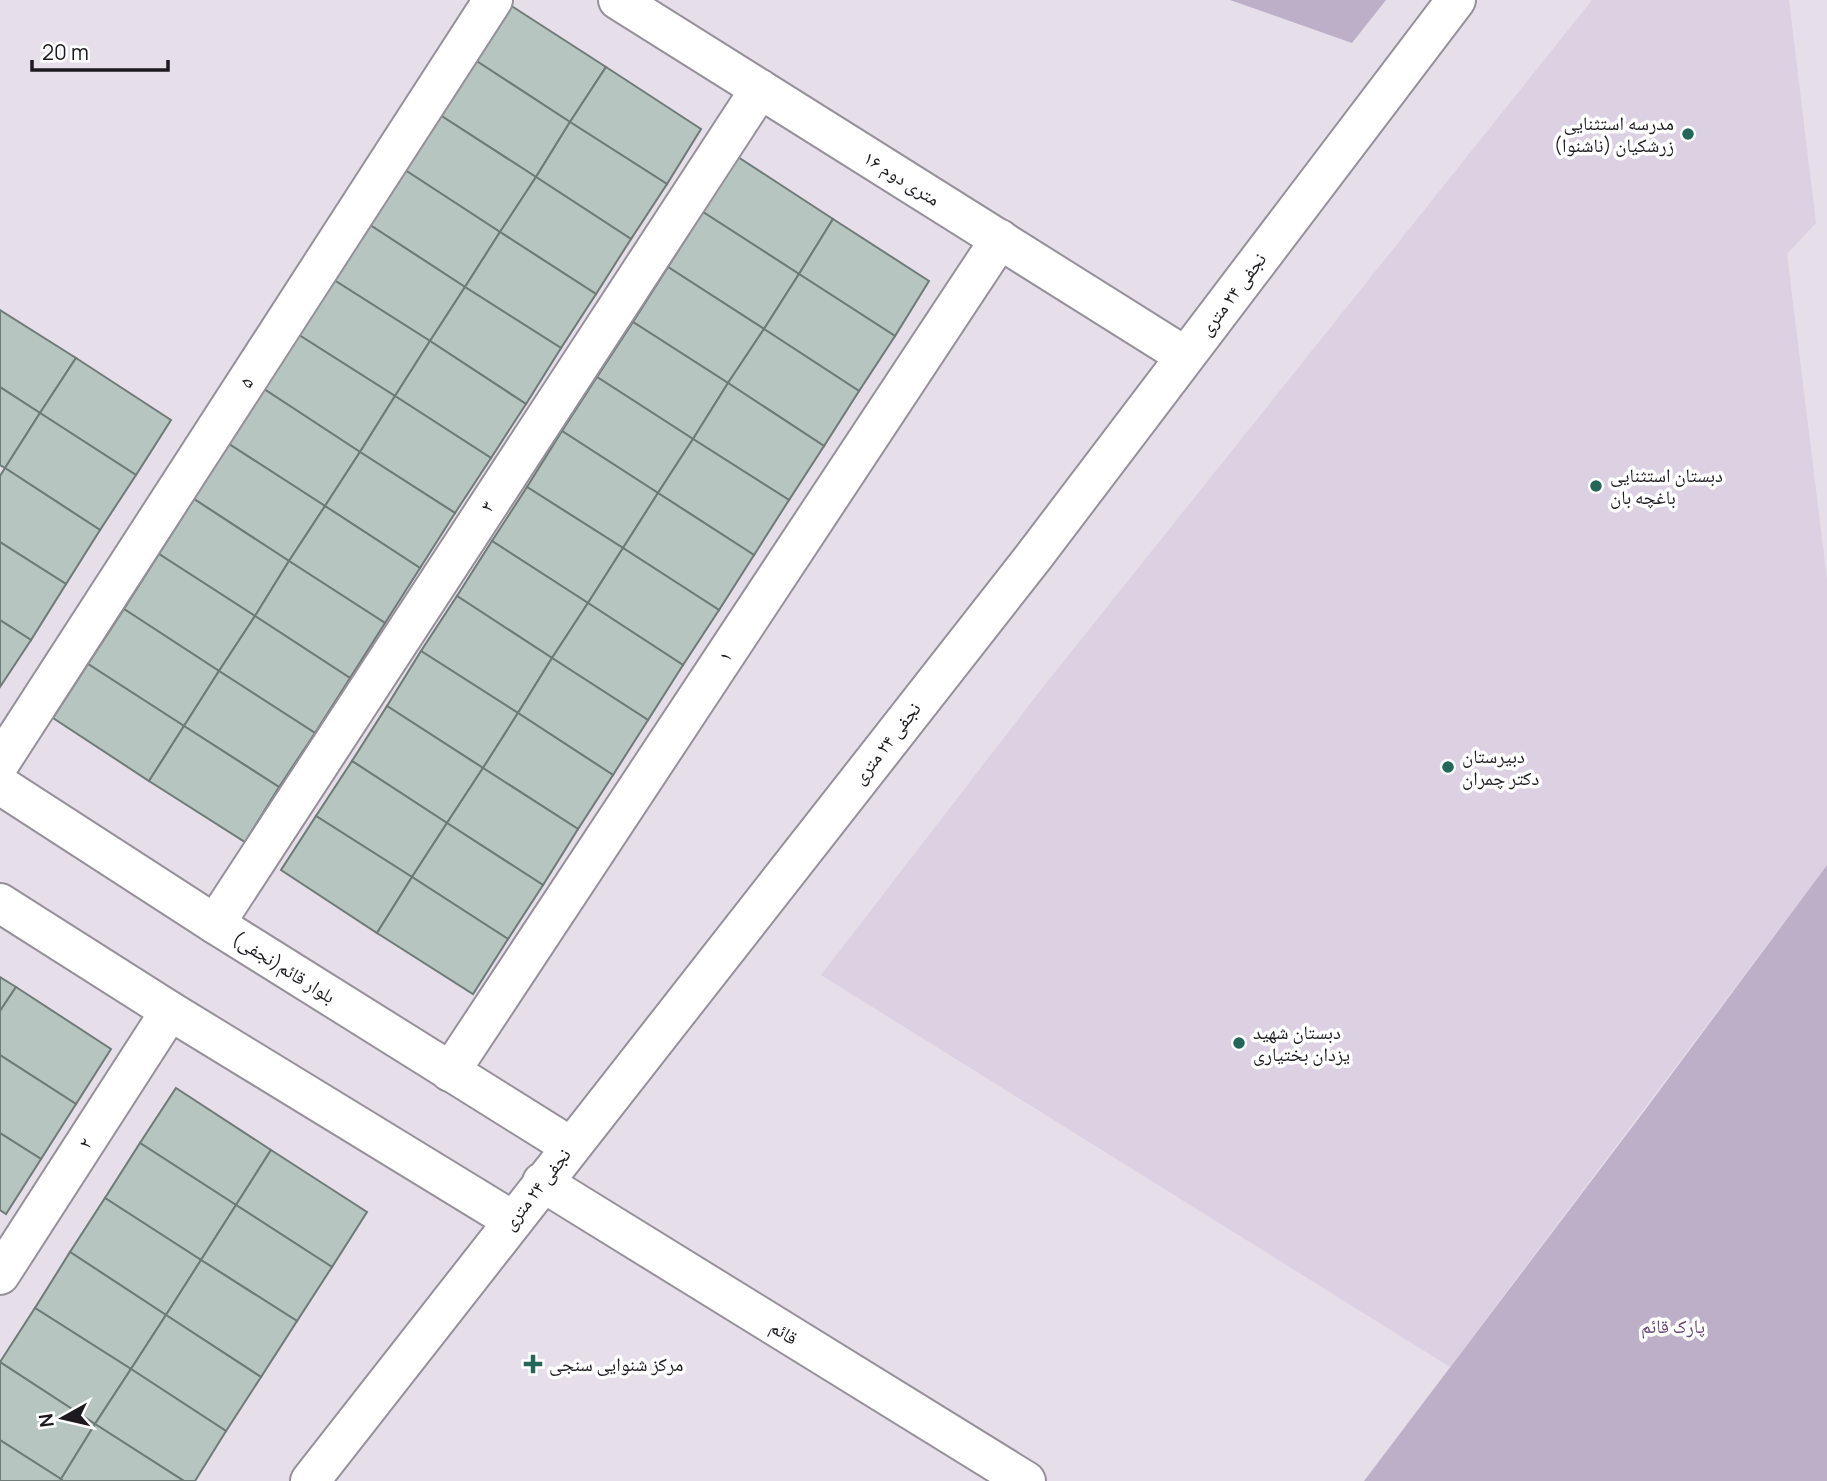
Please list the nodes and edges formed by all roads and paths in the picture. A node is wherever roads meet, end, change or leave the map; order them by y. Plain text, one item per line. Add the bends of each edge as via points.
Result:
1 (493, 0) edge
2 (618, 0) edge
3 (1455, 0) edge
4 (760, 89) junction
5 (1000, 239) junction
6 (1185, 356) junction
7 (0, 763) edge
8 (0, 785) edge
9 (0, 903) edge
10 (215, 924) junction
11 (170, 1012) junction
12 (450, 1072) junction
13 (570, 1146) junction
14 (542, 1182) junction
15 (512, 1220) junction
16 (0, 1275) edge
17 (310, 1481) edge
18 (1026, 1481) edge

1 - 7 street, ۵
2 - 4 street, ۱۶ متری دوم
3 - 6 street, نجفی ۲۴ متری
4 - 5 street, ۱۶ متری دوم
4 - 10 street, ۳
5 - 6 street, ۱۶ متری دوم
5 - 12 street, ۱
6 - 13 street, نجفی ۲۴ متری via 1018,577
8 - 10 street, بلوار قائم(نجفی)
9 - 11 street
10 - 12 street, بلوار قائم(نجفی)
11 - 15 street
11 - 16 street, ۲
12 - 13 street, بلوار قائم(نجفی)
13 - 14 street, نجفی ۲۴ متری
14 - 15 street, نجفی ۲۴ متری
14 - 18 street, قائم
15 - 17 street, نجفی ۲۴ متری

